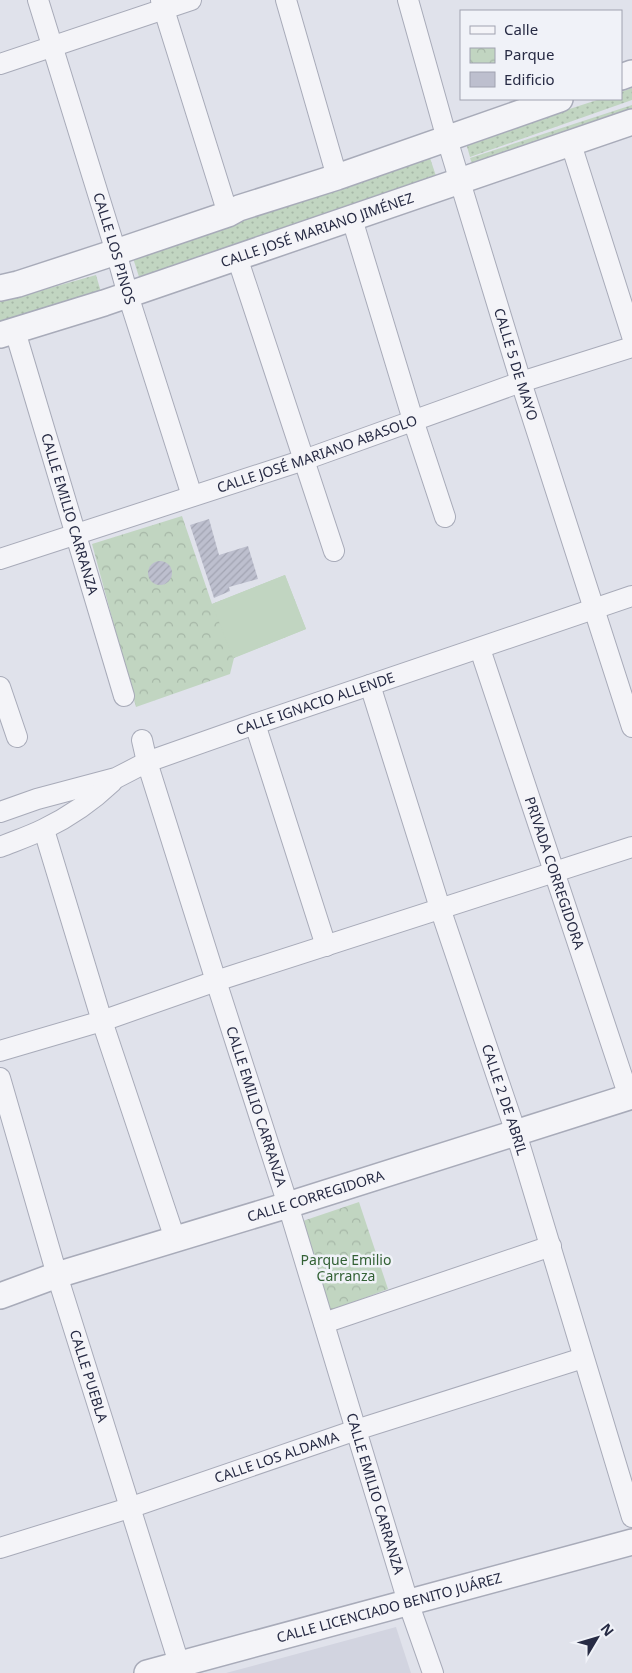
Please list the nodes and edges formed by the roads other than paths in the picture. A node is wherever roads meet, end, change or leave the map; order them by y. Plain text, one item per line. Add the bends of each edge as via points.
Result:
1 (38, 0) edge
2 (191, 0) edge
3 (286, 0) edge
4 (408, 0) edge
5 (162, 4) edge
6 (52, 46) junction
7 (0, 64) edge
8 (557, 100) edge
9 (632, 122) edge
10 (446, 139) junction
11 (571, 144) junction
12 (337, 177) junction
13 (460, 182) junction
14 (228, 214) junction
15 (352, 219) junction
16 (116, 252) junction
17 (237, 257) junction
18 (0, 288) edge
19 (128, 295) junction
20 (8, 333) edge
21 (632, 336) edge
22 (632, 347) edge
23 (521, 382) junction
24 (413, 420) junction
25 (304, 460) junction
26 (192, 496) junction
27 (445, 517) dead end
28 (76, 535) junction
29 (334, 551) dead end
30 (0, 559) edge
31 (632, 596) edge
32 (595, 608) junction
33 (480, 649) junction
34 (370, 685) junction
35 (0, 687) edge
36 (124, 696) dead end
37 (255, 724) junction
38 (632, 728) edge
39 (17, 737) dead end
40 (142, 740) dead end
41 (147, 762) junction
42 (116, 778) junction
43 (0, 812) edge
44 (44, 830) junction
45 (0, 847) edge
46 (632, 847) edge
47 (554, 871) junction
48 (440, 908) junction
49 (326, 946) junction
50 (216, 981) junction
51 (102, 1021) junction
52 (0, 1051) edge
53 (0, 1078) edge
54 (630, 1096) edge
55 (516, 1133) junction
56 (288, 1205) junction
57 (175, 1238) junction
58 (551, 1246) junction
59 (57, 1275) junction
60 (0, 1296) edge
61 (324, 1323) junction
62 (583, 1358) junction
63 (356, 1430) junction
64 (129, 1508) junction
65 (632, 1517) edge
66 (632, 1542) edge
67 (0, 1548) edge
68 (408, 1602) junction
69 (181, 1668) edge
70 (147, 1673) edge
71 (433, 1673) edge

1 - 6 street, CALLE LOS PINOS
2 - 5 street
3 - 12 street
4 - 10 street, CALLE 5 DE MAYO
5 - 6 street
5 - 14 street
6 - 7 street
6 - 16 street, CALLE LOS PINOS
8 - 10 street
9 - 11 street, CALLE JOSÉ MARIANO JIMÉNEZ
10 - 12 street
10 - 13 street, CALLE 5 DE MAYO
11 - 13 street, CALLE JOSÉ MARIANO JIMÉNEZ
11 - 21 street
12 - 14 street
13 - 15 street, CALLE JOSÉ MARIANO JIMÉNEZ
13 - 23 street, CALLE 5 DE MAYO
14 - 16 street
15 - 17 street, CALLE JOSÉ MARIANO JIMÉNEZ
15 - 24 street
16 - 18 street
16 - 19 street, CALLE LOS PINOS
17 - 19 street, CALLE JOSÉ MARIANO JIMÉNEZ
17 - 25 street
19 - 20 street, CALLE JOSÉ MARIANO JIMÉNEZ
19 - 26 street, CALLE LOS PINOS
20 - 28 street, CALLE EMILIO CARRANZA
22 - 23 street, CALLE JOSÉ MARIANO ABASOLO
23 - 24 street, CALLE JOSÉ MARIANO ABASOLO
23 - 32 street, CALLE 5 DE MAYO
24 - 25 street, CALLE JOSÉ MARIANO ABASOLO
24 - 27 street
25 - 26 street, CALLE JOSÉ MARIANO ABASOLO
25 - 29 street
26 - 28 street, CALLE JOSÉ MARIANO ABASOLO
28 - 30 street, CALLE JOSÉ MARIANO ABASOLO
28 - 36 street, CALLE EMILIO CARRANZA
31 - 32 street, CALLE IGNACIO ALLENDE
32 - 33 street, CALLE IGNACIO ALLENDE
32 - 38 street, CALLE 5 DE MAYO
33 - 34 street, CALLE IGNACIO ALLENDE
33 - 47 street, PRIVADA CORREGIDORA
34 - 37 street, CALLE IGNACIO ALLENDE
34 - 48 street, CALLE 2 DE ABRIL
35 - 39 street
37 - 41 street, CALLE IGNACIO ALLENDE
37 - 49 street
40 - 41 street, CALLE EMILIO CARRANZA
41 - 42 street, CALLE IGNACIO ALLENDE
41 - 50 street, CALLE EMILIO CARRANZA
42 - 43 street, CALLE IGNACIO ALLENDE
42 - 44 street via 89,802
44 - 45 street
44 - 51 street
46 - 47 street
47 - 48 street
47 - 54 street, PRIVADA CORREGIDORA
48 - 49 street
48 - 55 street, CALLE 2 DE ABRIL
49 - 50 street
50 - 51 street
50 - 56 street, CALLE EMILIO CARRANZA
51 - 52 street
51 - 57 street
53 - 59 street, CALLE PUEBLA
54 - 55 street, CALLE CORREGIDORA
55 - 56 street, CALLE CORREGIDORA
55 - 58 street, CALLE 2 DE ABRIL
56 - 57 street, CALLE CORREGIDORA
56 - 61 street, CALLE EMILIO CARRANZA
57 - 59 street, CALLE CORREGIDORA
58 - 61 street
58 - 62 street, CALLE 2 DE ABRIL
59 - 60 street, CALLE CORREGIDORA
59 - 64 street, CALLE PUEBLA
61 - 63 street, CALLE EMILIO CARRANZA
62 - 63 street, CALLE LOS ALDAMA
62 - 65 street, CALLE 2 DE ABRIL
63 - 64 street, CALLE LOS ALDAMA
63 - 68 street, CALLE EMILIO CARRANZA
64 - 67 street, CALLE LOS ALDAMA
64 - 69 street, CALLE PUEBLA
66 - 68 street, CALLE LICENCIADO BENITO JUÁREZ
68 - 69 street, CALLE LICENCIADO BENITO JUÁREZ
68 - 71 street, CALLE EMILIO CARRANZA
69 - 70 street, CALLE LICENCIADO BENITO JUÁREZ

